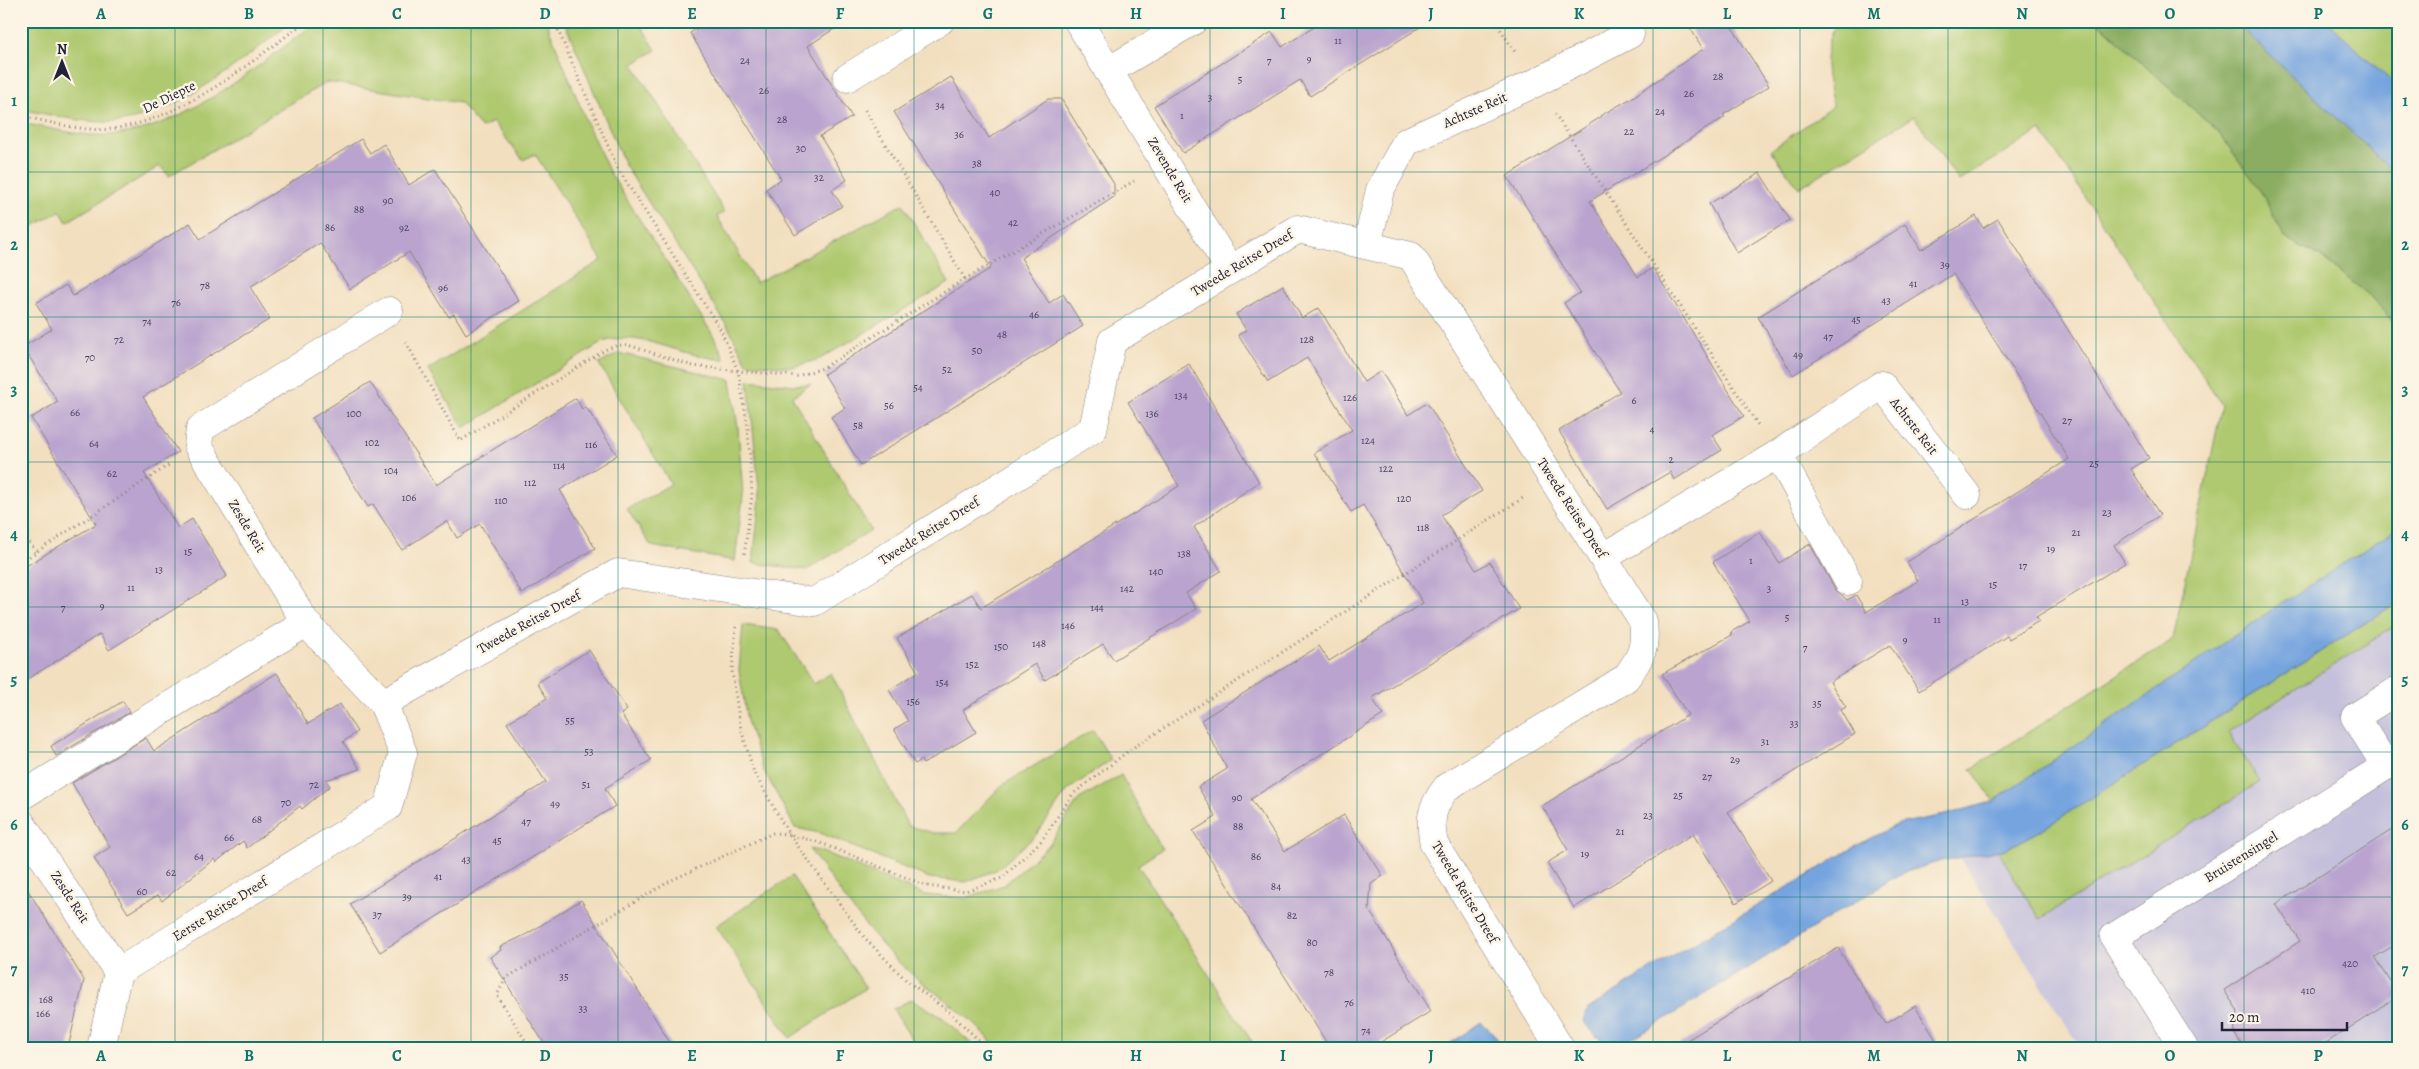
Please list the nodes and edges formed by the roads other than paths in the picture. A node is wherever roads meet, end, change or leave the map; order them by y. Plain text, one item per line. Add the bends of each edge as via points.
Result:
1 (940, 21) edge
2 (1078, 21) edge
3 (1193, 21) edge
4 (1623, 21) edge
5 (1108, 72) junction
6 (847, 78) road end
7 (1367, 245) junction
8 (1230, 270) junction
9 (389, 311) road end
10 (1778, 454) junction
11 (1967, 496) dead end
12 (1604, 557) junction
13 (1848, 581) dead end
14 (306, 623) junction
15 (2398, 690) edge
16 (383, 703) junction
17 (21, 796) edge
18 (388, 807) joint
19 (21, 823) edge
20 (118, 972) junction
21 (101, 1048) edge
22 (1560, 1048) edge
23 (2184, 1048) edge

1 - 6 street
2 - 5 street, Zevende Reit
3 - 5 street
4 - 7 street, Achtste Reit via 1630,34 1535,83 1406,142 1380,190
5 - 8 street, Zevende Reit
7 - 8 street, Tweede Reitse Dreef via 1298,229
7 - 12 street, Tweede Reitse Dreef via 1411,256
8 - 16 street, Tweede Reitse Dreef via 1112,341 1093,430 814,602 618,573
9 - 14 street, Zesde Reit via 200,430 198,446
10 - 11 street, Achtste Reit via 1882,385
10 - 12 street, Achtste Reit
10 - 13 street
12 - 22 street, Tweede Reitse Dreef via 1643,621 1646,641 1640,659 1626,678 1447,787 1436,801 1430,824 1434,844
14 - 16 street, Zesde Reit
14 - 17 street
15 - 23 street, Bruistensingel via 2355,717 2386,766 2114,937
16 - 18 street, Zesde Reit via 403,753
18 - 20 street, Eerste Reitse Dreef
19 - 20 street, Zesde Reit
20 - 21 street

